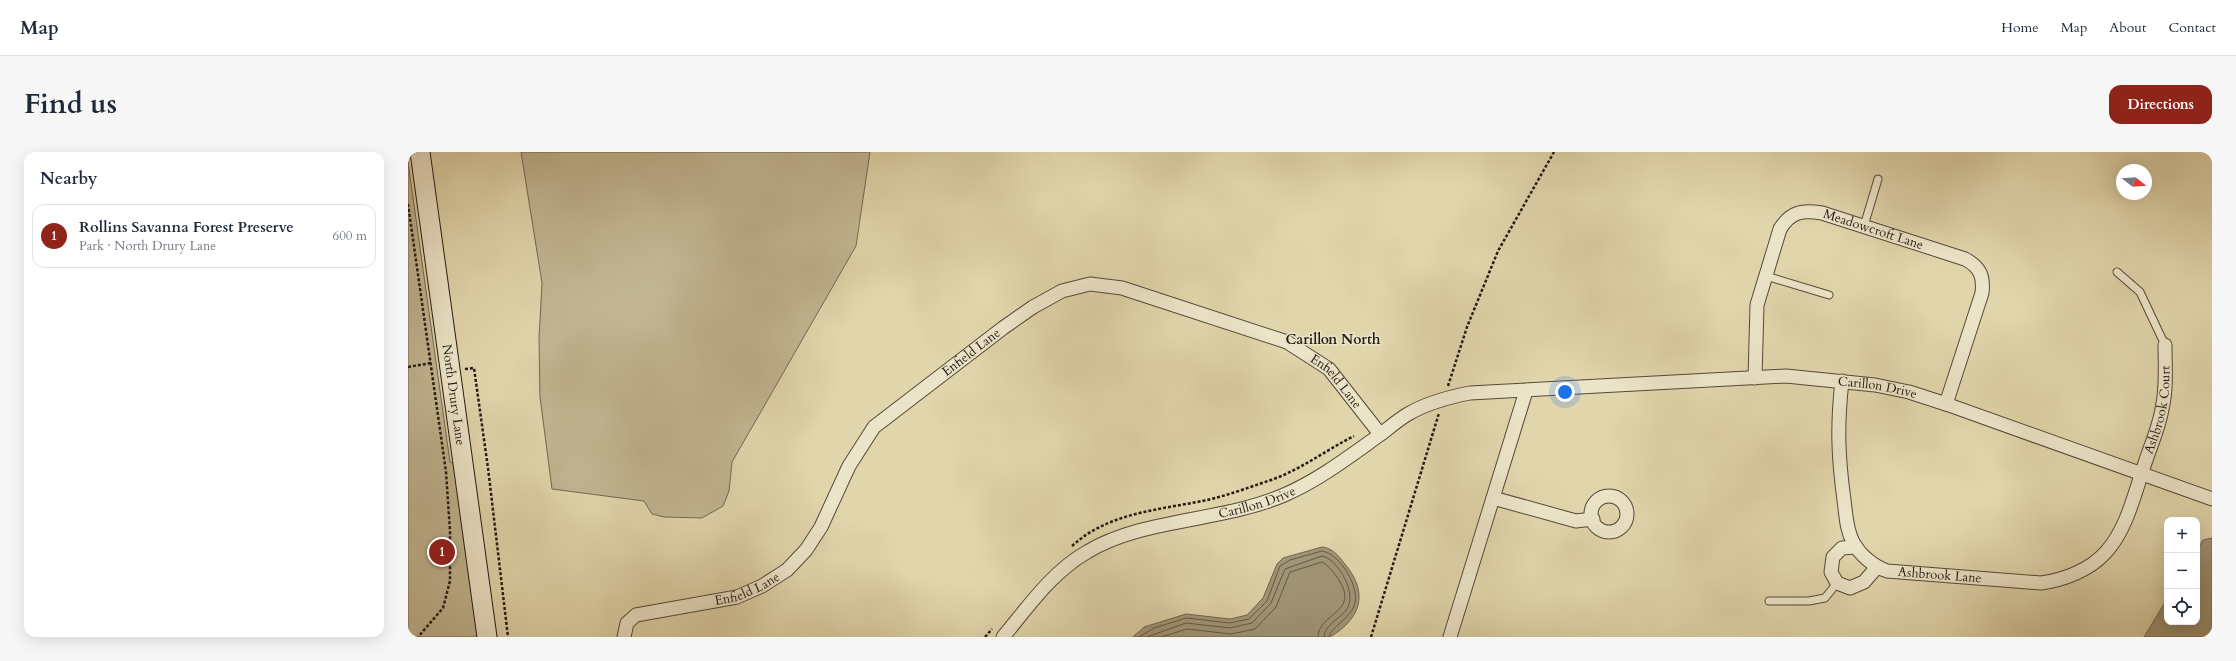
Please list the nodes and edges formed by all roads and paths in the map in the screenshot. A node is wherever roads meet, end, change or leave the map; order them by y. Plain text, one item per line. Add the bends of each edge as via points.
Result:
1 (420, 152) edge
2 (1878, 179) dead end
3 (408, 204) edge
4 (1864, 226) junction
5 (2117, 272) dead end
6 (1766, 276) junction
7 (1829, 295) dead end
8 (2165, 345) joint
9 (432, 363) junction
10 (408, 367) edge
11 (442, 373) junction
12 (1755, 378) junction
13 (1842, 381) junction
14 (1526, 390) junction
15 (1946, 404) junction
16 (1380, 434) junction
17 (2141, 473) junction
18 (1493, 498) junction
19 (2212, 499) edge
20 (1592, 519) dead end
21 (1856, 547) junction
22 (1877, 566) junction
23 (1837, 583) junction
24 (1769, 601) dead end
25 (418, 637) edge
26 (487, 637) edge
27 (508, 637) edge
28 (624, 637) edge
29 (1002, 637) edge
30 (1450, 637) edge

1 - 11 main road, North Drury Lane
2 - 4 lane
3 - 9 path
4 - 6 street, Meadowcroft Lane via 1822,212 1796,212 1786,219 1780,229
4 - 15 street, Meadowcroft Lane via 1965,259 1974,264 1980,272 1983,282 1982,293
5 - 8 lane via 2140,292
6 - 7 lane
6 - 12 street, Meadowcroft Lane via 1757,305
8 - 17 street, Ashbrook Court via 2163,408
9 - 10 path
9 - 11 path
11 - 25 path via 450,581 443,608
11 - 26 main road, North Drury Lane
11 - 27 path via 474,368
12 - 13 street, Carillon Drive via 1786,376
12 - 14 street, Carillon Drive
13 - 15 street, Carillon Drive via 1908,392
13 - 21 street, Ashbrook Lane via 1837,426 1838,456 1848,529
14 - 16 street, Carillon Drive via 1450,396 1408,414
14 - 18 street
15 - 17 street, Carillon Drive
16 - 28 street, Enfield Lane via 1329,369 1287,342 1122,288 1090,284 1062,291 1033,307 874,427 849,466 821,527 806,550 787,570 762,586 737,597 636,615 627,623
16 - 29 street, Carillon Drive via 1315,480 1284,495 1218,516 1133,533 1108,541 1087,552 1063,568
17 - 19 street, Carillon Drive
17 - 22 street, Ashbrook Lane via 2127,514 2105,553 2081,571 2054,581 2041,583 1887,571
18 - 20 street via 1576,521
18 - 30 street
21 - 22 street, Ashbrook Lane
21 - 23 street via 1842,548 1833,557 1832,572
22 - 23 street via 1864,582 1850,588
23 - 24 lane via 1824,598 1809,601

